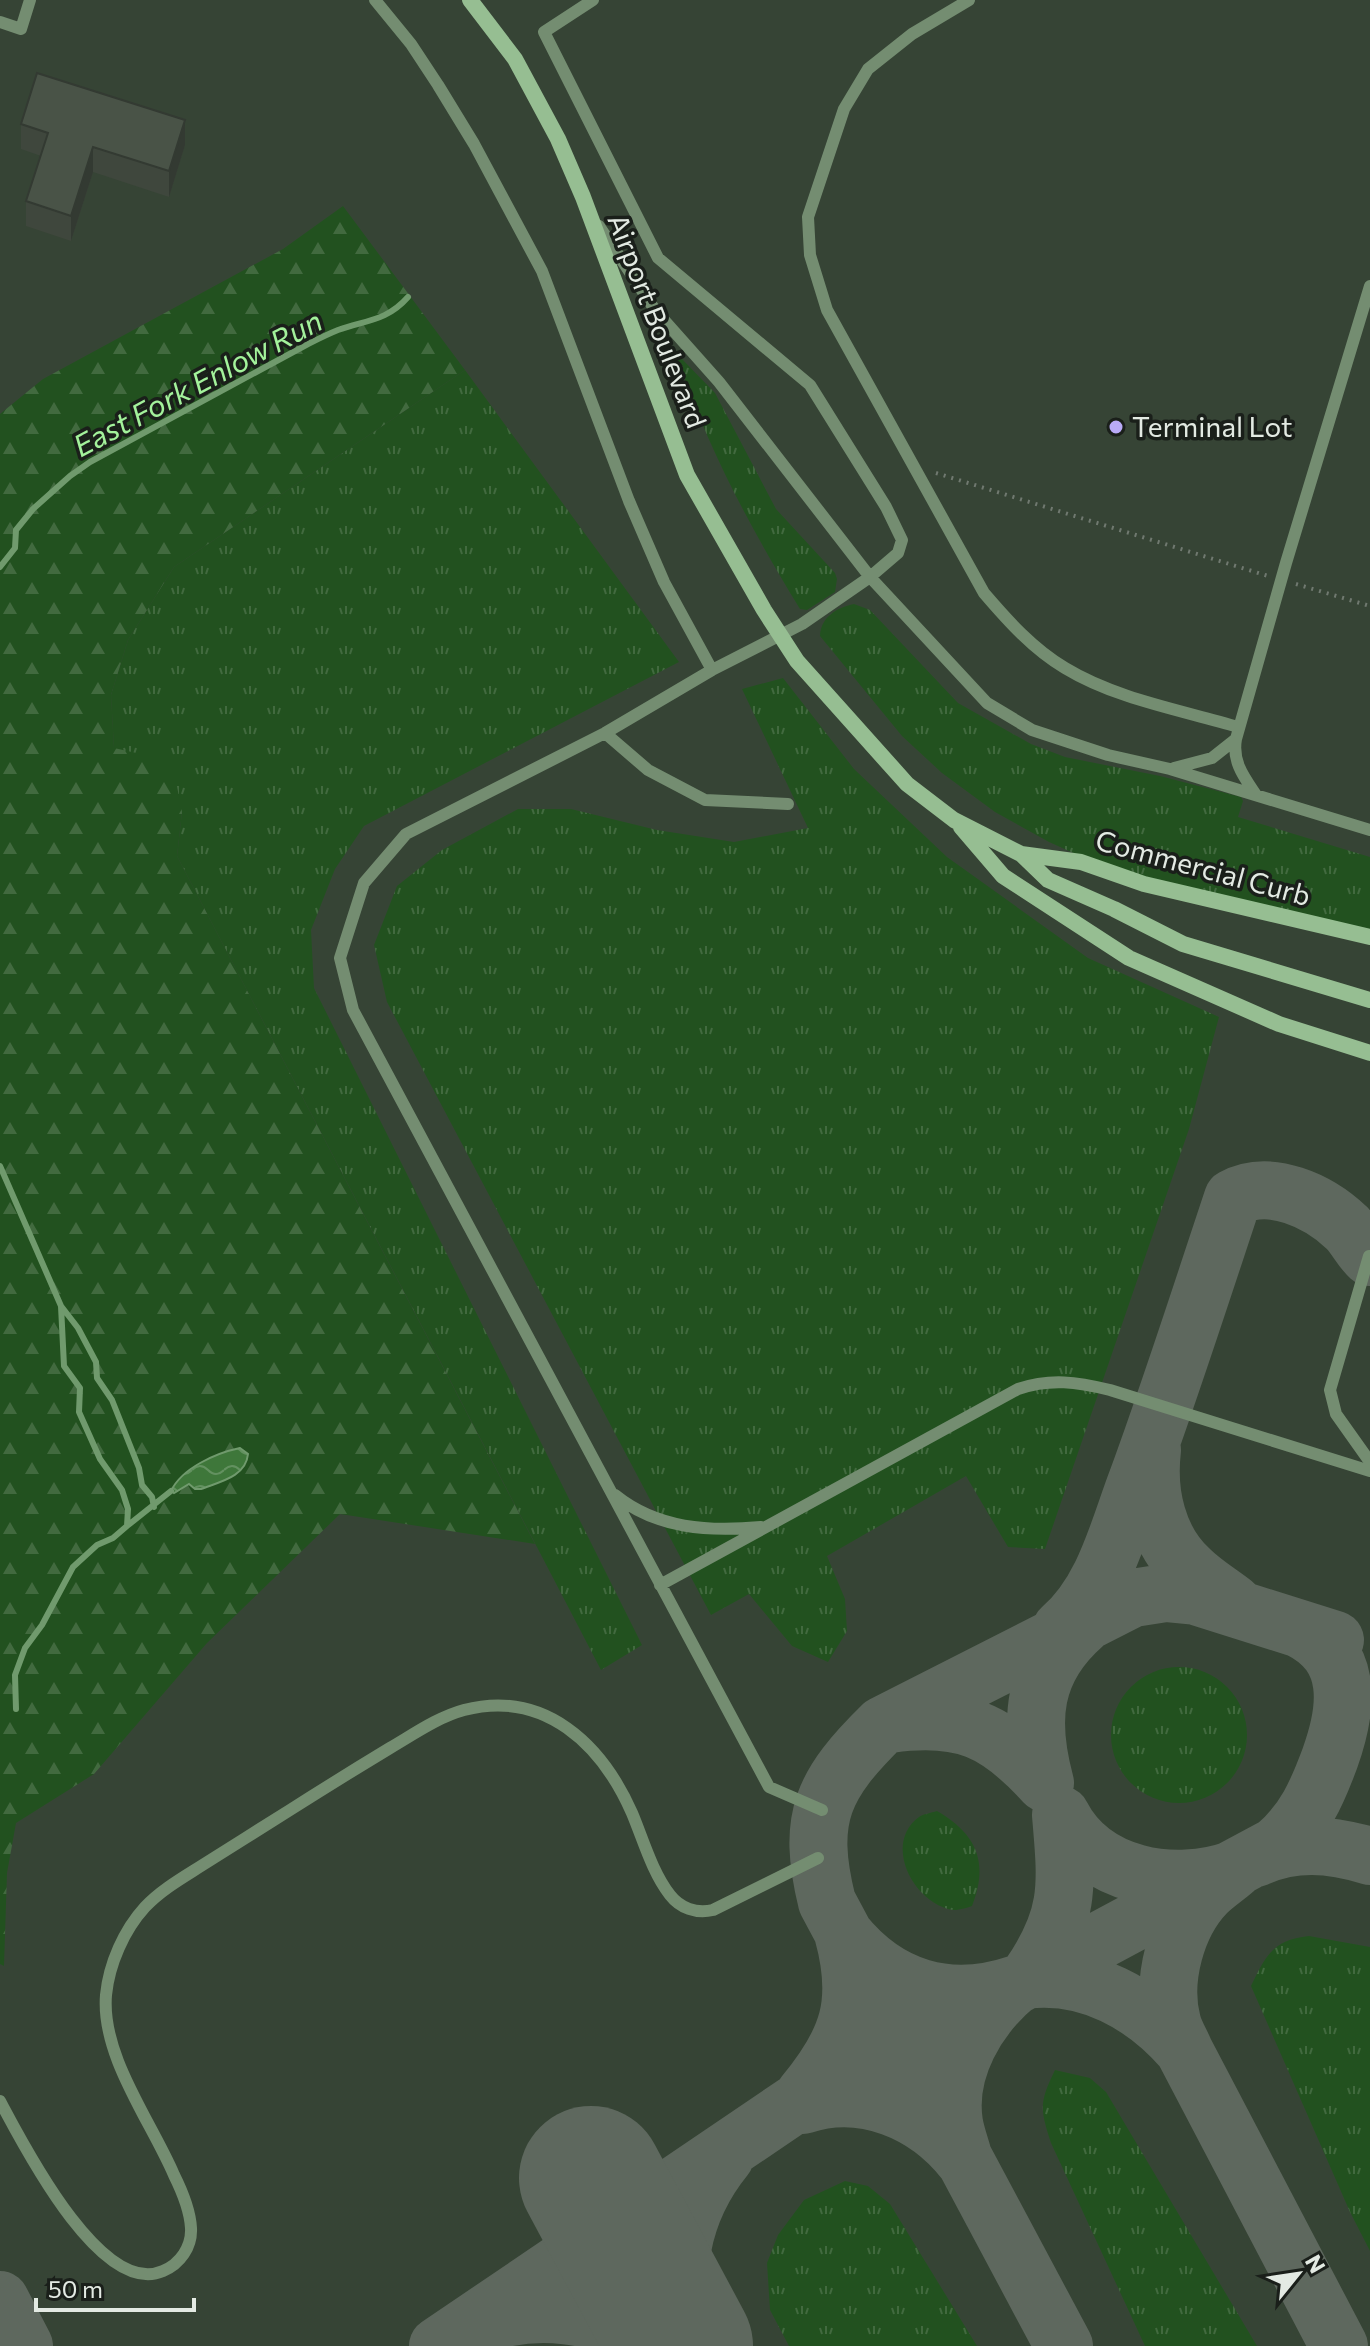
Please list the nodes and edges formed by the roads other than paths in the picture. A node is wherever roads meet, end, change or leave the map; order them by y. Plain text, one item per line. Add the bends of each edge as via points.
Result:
1 (30, 0) edge
2 (375, 0) edge
3 (470, 0) edge
4 (593, 0) edge
5 (969, 0) edge
6 (0, 22) edge
7 (588, 209) junction
8 (1370, 286) edge
9 (870, 577) junction
10 (712, 670) junction
11 (605, 733) junction
12 (1237, 733) junction
13 (1170, 769) junction
14 (1256, 795) junction
15 (788, 804) dead end
16 (954, 820) junction
17 (1370, 830) edge
18 (1021, 854) junction
19 (1370, 937) edge
20 (1370, 1000) edge
21 (1370, 1053) edge
22 (1369, 1256) edge
23 (1370, 1462) edge
24 (1370, 1471) edge
25 (610, 1490) junction
26 (768, 1526) junction
27 (660, 1585) junction
28 (822, 1810) dead end
29 (818, 1858) dead end
30 (0, 2101) edge

1 - 6 lane via 21,29
2 - 10 lane via 438,85 542,271 635,515
3 - 7 street, Airport Boulevard via 515,59
4 - 9 lane via 544,32 658,258 810,385 886,507 902,540 898,553
5 - 12 lane via 912,34 868,69 844,109 808,217 810,255 827,310 984,593 1012,624 1064,668 1097,685
7 - 9 lane via 655,310 719,382
7 - 16 street, Airport Boulevard via 687,475 764,610 797,661 907,784
8 - 12 lane
9 - 10 lane via 802,624
9 - 13 lane via 987,703 1032,730
10 - 11 lane
11 - 15 lane via 648,770 705,800
11 - 25 lane via 406,834 364,883 340,958 353,1010
12 - 13 lane via 1212,758
12 - 14 lane via 1236,762
13 - 14 lane
14 - 17 lane
16 - 18 street
16 - 21 street via 1003,876 1129,958 1279,1024
18 - 19 street, Commercial Curb via 1081,862 1144,884
18 - 20 street via 1048,880 1183,944
22 - 23 lane via 1330,1390 1336,1414
24 - 26 lane via 1110,1390 1050,1380 1018,1389
25 - 26 lane via 634,1509 670,1523 715,1529
25 - 27 lane
26 - 27 lane
27 - 28 lane via 769,1787
29 - 30 lane via 713,1910 687,1908 669,1894 615,1779 581,1737 530,1710 491,1706 462,1711 414,1734 170,1886 125,1935 106,1993 107,2022 121,2067 190,2218 191,2239 175,2264 158,2273 137,2273 98,2249 48,2185

